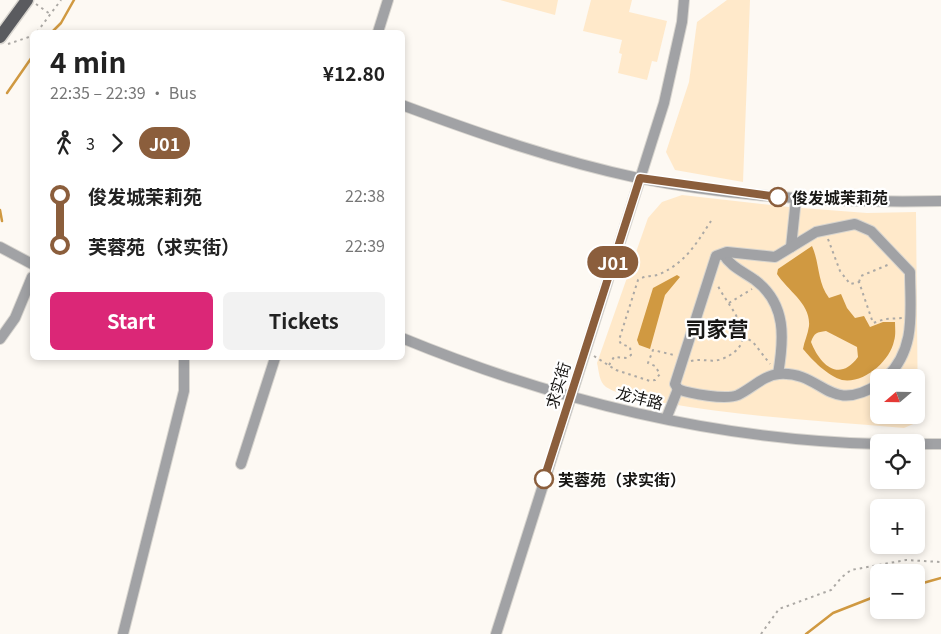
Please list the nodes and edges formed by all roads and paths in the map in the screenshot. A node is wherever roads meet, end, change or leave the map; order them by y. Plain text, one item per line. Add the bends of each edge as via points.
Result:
1 (26, 0) edge
2 (31, 0) edge
3 (61, 0) edge
4 (388, 0) edge
5 (684, 0) edge
6 (50, 14) junction
7 (38, 30) edge
8 (379, 30) edge
9 (0, 37) edge
10 (30, 37) edge
11 (0, 46) edge
12 (405, 107) edge
13 (640, 178) junction
14 (796, 199) junction
15 (941, 202) edge
16 (711, 221) dead end
17 (824, 231) junction
18 (0, 246) edge
19 (790, 247) junction
20 (722, 254) junction
21 (898, 261) junction
22 (30, 263) edge
23 (711, 271) junction
24 (30, 282) edge
25 (859, 282) junction
26 (760, 284) junction
27 (729, 303) junction
28 (910, 318) junction
29 (743, 336) junction
30 (0, 338) edge
31 (405, 339) edge
32 (583, 353) junction
33 (184, 360) edge
34 (275, 360) edge
35 (683, 361) junction
36 (609, 365) junction
37 (894, 369) edge
38 (778, 374) junction
39 (870, 388) edge
40 (678, 389) junction
41 (570, 395) junction
42 (666, 419) junction
43 (870, 443) edge
44 (925, 444) edge
45 (941, 444) edge
46 (241, 464) dead end
47 (941, 562) edge
48 (123, 634) edge
49 (496, 634) edge
50 (761, 634) edge

1 - 9 main road
2 - 6 path
3 - 6 path
4 - 8 street
5 - 13 street, 求实街 via 674,67
6 - 7 path
10 - 11 path
12 - 13 street via 536,152
13 - 14 street
13 - 32 street, 求实街
14 - 15 street
14 - 19 street
16 - 36 path via 689,255 676,266 657,276 638,280 619,340 630,347 631,355 627,358 614,357
17 - 19 street
17 - 21 street via 861,225
17 - 25 path via 840,271 850,284
18 - 22 street
19 - 20 street via 775,257
20 - 23 street via 716,256
20 - 26 street via 728,263
21 - 25 path via 861,276
21 - 28 street via 910,272
23 - 27 path
23 - 35 street
24 - 30 street via 15,318
25 - 28 path via 873,323
26 - 27 path
26 - 38 street via 781,319 784,343
27 - 29 path via 738,316
28 - 37 street via 906,351
29 - 35 path via 737,348 724,358
29 - 38 path via 753,342
31 - 41 street, 龙沣路 via 531,386
32 - 36 path
32 - 41 street, 求实街
33 - 48 street via 184,391
34 - 46 street
35 - 36 path via 654,350 648,363 655,366 660,374 650,381
35 - 40 street via 675,384
38 - 39 street via 794,376 841,396 854,396
38 - 40 street via 728,398
40 - 42 street
41 - 42 street, 龙沣路
41 - 49 street, 求实街
42 - 43 street, 龙沣路 via 775,436
44 - 45 street
47 - 50 path via 906,560 852,570 831,590 778,609

